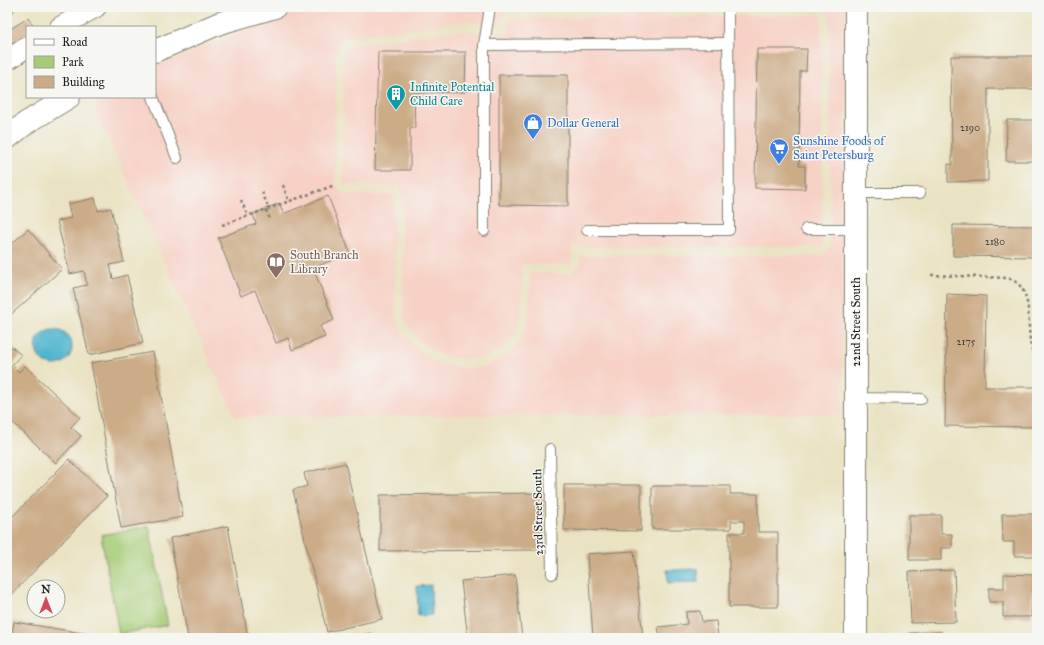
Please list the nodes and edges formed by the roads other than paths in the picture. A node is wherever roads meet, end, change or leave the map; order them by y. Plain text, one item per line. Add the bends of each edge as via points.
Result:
1 (96, 7) edge
2 (275, 7) edge
3 (490, 7) edge
4 (728, 7) edge
5 (856, 7) edge
6 (62, 26) edge
7 (728, 43) junction
8 (484, 45) junction
9 (26, 48) edge
10 (156, 50) edge
11 (7, 58) edge
12 (67, 98) edge
13 (153, 98) edge
14 (7, 138) edge
15 (177, 158) dead end
16 (856, 193) junction
17 (920, 193) dead end
18 (806, 229) dead end
19 (856, 229) junction
20 (587, 230) dead end
21 (484, 231) dead end
22 (856, 398) junction
23 (921, 399) dead end
24 (550, 449) dead end
25 (552, 574) dead end
26 (856, 638) edge

1 - 6 street
2 - 10 street via 220,23
3 - 8 lane
4 - 7 lane
5 - 16 street, 22nd Street South
7 - 8 lane
7 - 20 lane via 729,230
8 - 21 lane
9 - 11 street via 10,59
12 - 14 street
13 - 15 lane
16 - 17 lane
16 - 19 street, 22nd Street South
18 - 19 lane
19 - 22 street, 22nd Street South
22 - 23 lane
22 - 26 street, 22nd Street South
24 - 25 lane, 23rd Street South

